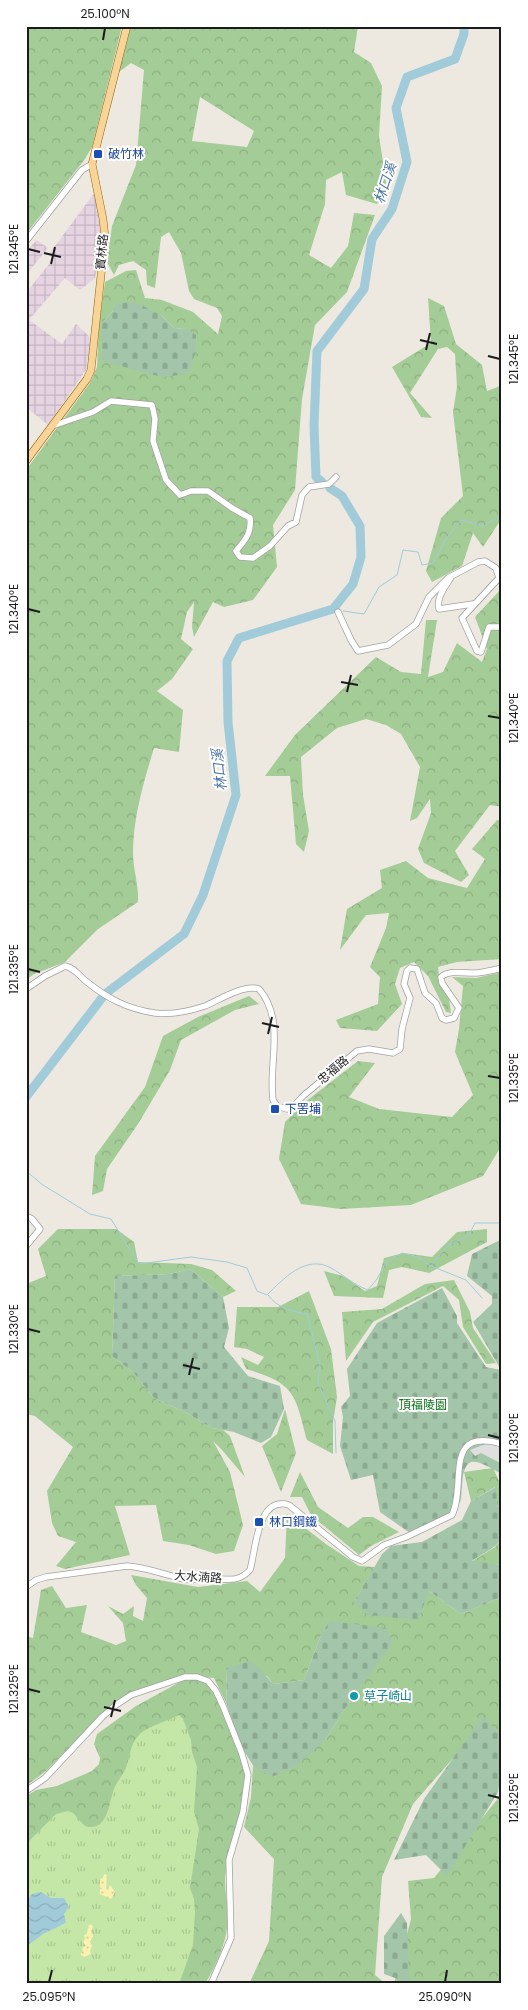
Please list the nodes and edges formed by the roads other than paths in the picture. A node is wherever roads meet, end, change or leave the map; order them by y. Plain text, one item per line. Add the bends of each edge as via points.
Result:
1 (126, 26) edge
2 (92, 164) junction
3 (26, 241) edge
4 (52, 426) junction
5 (26, 461) edge
6 (336, 477) dead end
7 (453, 576) junction
8 (474, 604) junction
9 (338, 612) dead end
10 (502, 627) edge
11 (502, 968) edge
12 (26, 989) edge
13 (26, 1216) edge
14 (26, 1246) edge
15 (502, 1444) edge
16 (26, 1587) edge
17 (26, 1791) edge
18 (210, 1984) edge

1 - 2 main road, 寶林路
2 - 3 street via 82,170
2 - 4 main road, 寶林路 via 105,237 91,370
4 - 5 main road, 寶林路
4 - 6 street via 93,412 111,401 152,405 155,419 153,441 166,480 180,495 208,491 250,518 249,535 236,551 240,557 253,558 270,546 296,522 302,495 309,487 328,484
7 - 8 street via 439,598 439,609
7 - 8 street via 478,562 486,561 496,568 499,578
7 - 9 street via 429,597 416,624 388,645 358,651
8 - 10 street via 462,618 477,651 481,652 489,627
11 - 12 street, 忠福路 via 443,975 442,983 459,1008 454,1018 446,1020 436,1003 425,993 417,969 410,968 404,984 410,998 400,1049 393,1053 369,1049 357,1051 287,1109 277,1106 273,1100 275,1024 258,989 247,988 181,1012 155,1013 113,1001 66,966
13 - 14 street via 40,1229
15 - 16 street, 大水湳路 via 479,1440 466,1447 460,1462 458,1500 452,1515 384,1545 362,1561 352,1558 289,1505 278,1503 268,1509 263,1518 250,1570 236,1580 188,1579 127,1566 41,1578
17 - 18 street via 45,1778 102,1717 131,1695 185,1677 208,1681 223,1706 248,1775 243,1812 229,1860 231,1938

